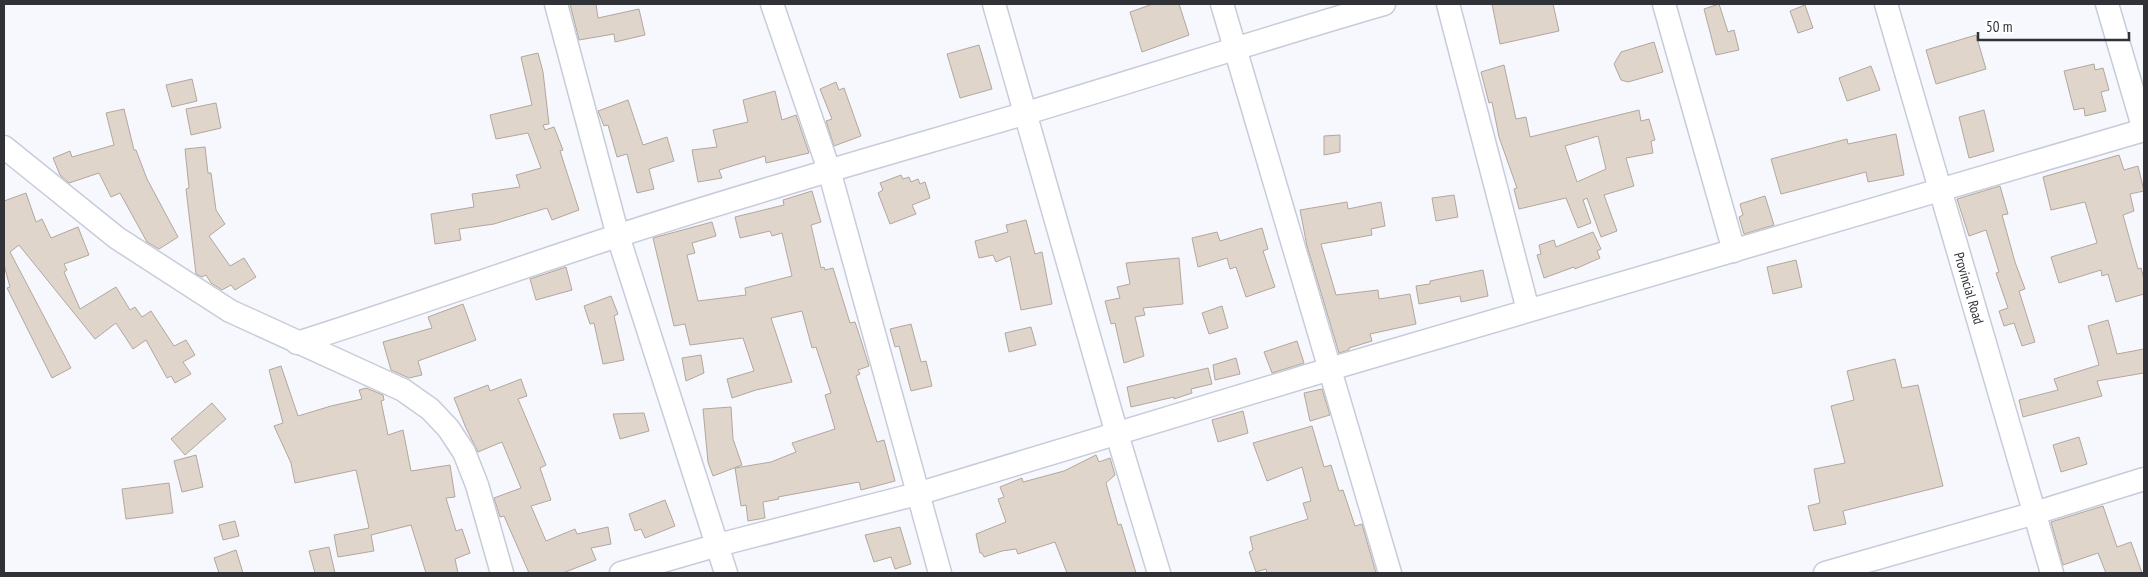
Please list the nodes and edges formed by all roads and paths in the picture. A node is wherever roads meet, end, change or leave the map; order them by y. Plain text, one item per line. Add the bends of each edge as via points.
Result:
1 (556, 4) edge
2 (772, 4) edge
3 (994, 4) edge
4 (1222, 4) edge
5 (1384, 4) edge
6 (1448, 4) edge
7 (1664, 4) edge
8 (1886, 4) edge
9 (2107, 4) edge
10 (1236, 47) junction
11 (1026, 113) junction
12 (2144, 130) edge
13 (4, 147) edge
14 (829, 170) junction
15 (1941, 191) junction
16 (618, 236) junction
17 (1734, 251) junction
18 (1528, 310) junction
19 (297, 343) junction
20 (1330, 369) junction
21 (1117, 434) junction
22 (2144, 478) edge
23 (917, 494) junction
24 (2035, 513) junction
25 (718, 545) junction
26 (502, 573) edge
27 (621, 573) edge
28 (726, 573) edge
29 (940, 573) edge
30 (1159, 573) edge
31 (1390, 573) edge
32 (1825, 573) edge
33 (2052, 573) edge

1 - 16 street
2 - 14 street
3 - 11 street
4 - 10 street
5 - 10 street
6 - 18 street
7 - 17 street
8 - 15 street, Provincial Road
9 - 12 street
10 - 11 street
10 - 20 street
11 - 14 street
11 - 21 street
12 - 15 street
13 - 19 street via 117,238 230,311
14 - 16 street
14 - 23 street
15 - 17 street
15 - 24 street, Provincial Road
16 - 19 street
16 - 25 street
17 - 18 street
18 - 20 street
19 - 26 street via 403,390 430,409 448,428 464,452 478,485
20 - 21 street
20 - 31 street
21 - 23 street
21 - 30 street
22 - 24 street
23 - 25 street
23 - 29 street
24 - 32 street
24 - 33 street, Provincial Road
25 - 27 street
25 - 28 street

